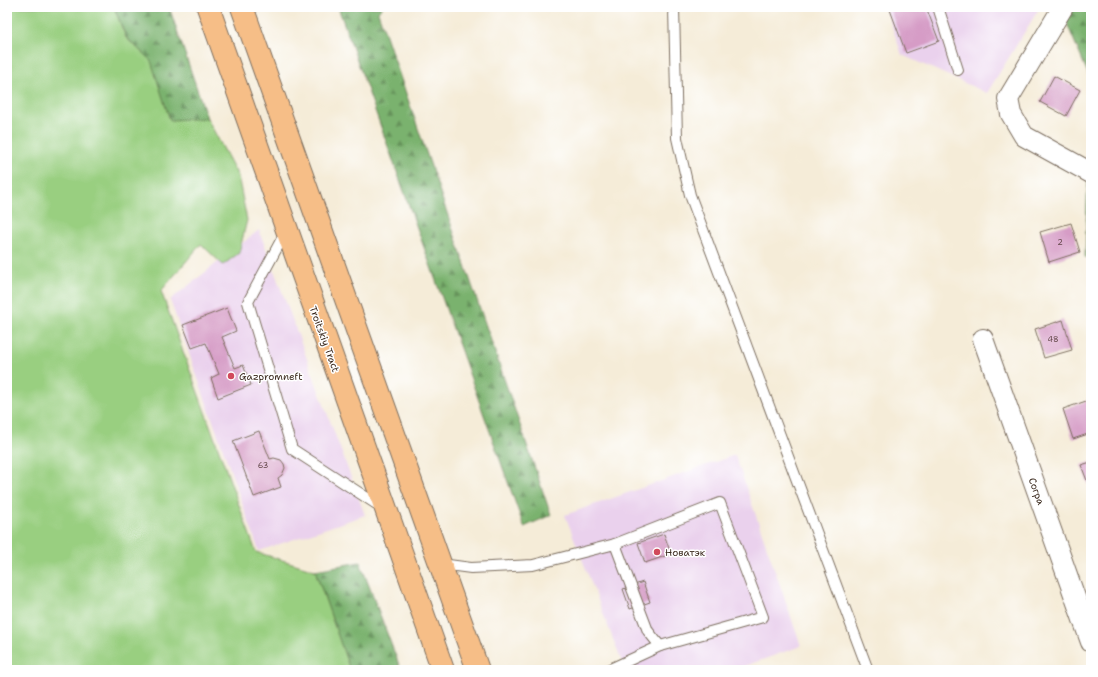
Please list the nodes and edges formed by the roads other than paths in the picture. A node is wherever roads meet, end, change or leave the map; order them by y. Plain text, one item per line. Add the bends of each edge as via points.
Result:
1 (208, 7) edge
2 (242, 7) edge
3 (674, 7) edge
4 (938, 7) edge
5 (1063, 7) edge
6 (958, 70) dead end
7 (1091, 173) edge
8 (286, 229) junction
9 (983, 340) dead end
10 (386, 510) junction
11 (615, 544) junction
12 (440, 564) junction
13 (1091, 642) edge
14 (660, 646) junction
15 (443, 670) edge
16 (478, 670) edge
17 (608, 670) edge
18 (868, 670) edge

1 - 8 main road, Troitskiy Tract
2 - 12 main road
3 - 18 lane via 677,138 690,196
4 - 6 lane
5 - 7 street via 1008,99 1011,114 1024,136
8 - 10 main road, Troitskiy Tract
8 - 10 lane via 248,302 292,449
9 - 13 street, Согра
10 - 15 main road, Troitskiy Tract
11 - 12 lane via 533,564 471,568
11 - 14 lane via 648,631
11 - 14 lane via 720,503 763,617
12 - 16 main road
14 - 17 lane

